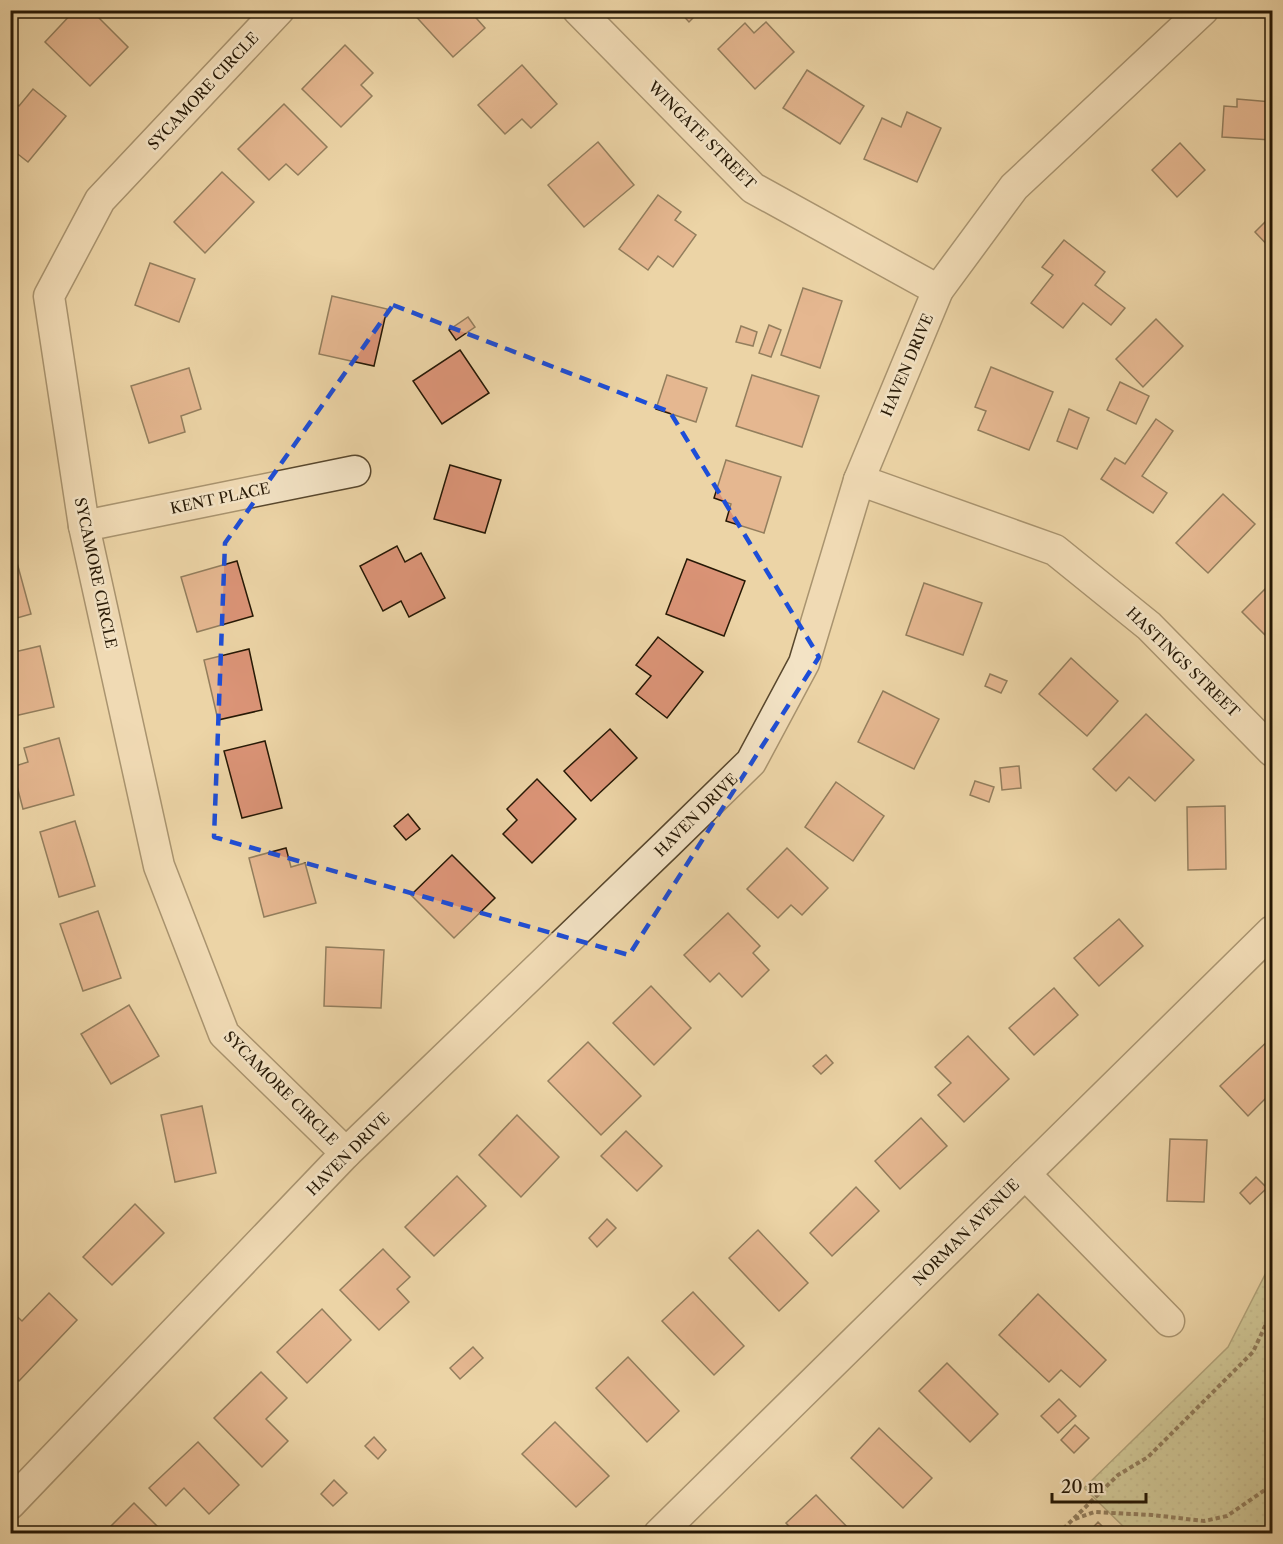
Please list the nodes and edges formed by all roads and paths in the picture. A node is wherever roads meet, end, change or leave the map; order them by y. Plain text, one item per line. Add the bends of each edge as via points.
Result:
1 (279, 10) edge
2 (578, 10) edge
3 (1203, 10) edge
4 (938, 290) junction
5 (355, 471) dead end
6 (859, 480) junction
7 (84, 526) junction
8 (1272, 751) edge
9 (1272, 931) edge
10 (346, 1153) junction
11 (1025, 1174) junction
12 (1272, 1311) edge
13 (1169, 1322) dead end
14 (1272, 1485) edge
15 (12, 1500) edge
16 (1072, 1520) junction
17 (659, 1533) edge
18 (1058, 1533) edge

1 - 7 street, SYCAMORE CIRCLE via 100,200 49,296
2 - 4 street, WINGATE STREET via 753,188
3 - 4 street, HAVEN DRIVE via 1014,187
4 - 6 street, HAVEN DRIVE
5 - 7 street, KENT PLACE
6 - 8 street, HASTINGS STREET via 1055,550 1149,626
6 - 10 street, HAVEN DRIVE via 804,663 751,762
7 - 10 street, SYCAMORE CIRCLE via 159,866 224,1034
9 - 11 street, NORMAN AVENUE
10 - 15 street, HAVEN DRIVE
11 - 13 street
11 - 17 street, NORMAN AVENUE
12 - 16 path via 1254,1352 1148,1457 1118,1475
14 - 16 path via 1227,1516 1204,1521 1094,1512
16 - 18 path

